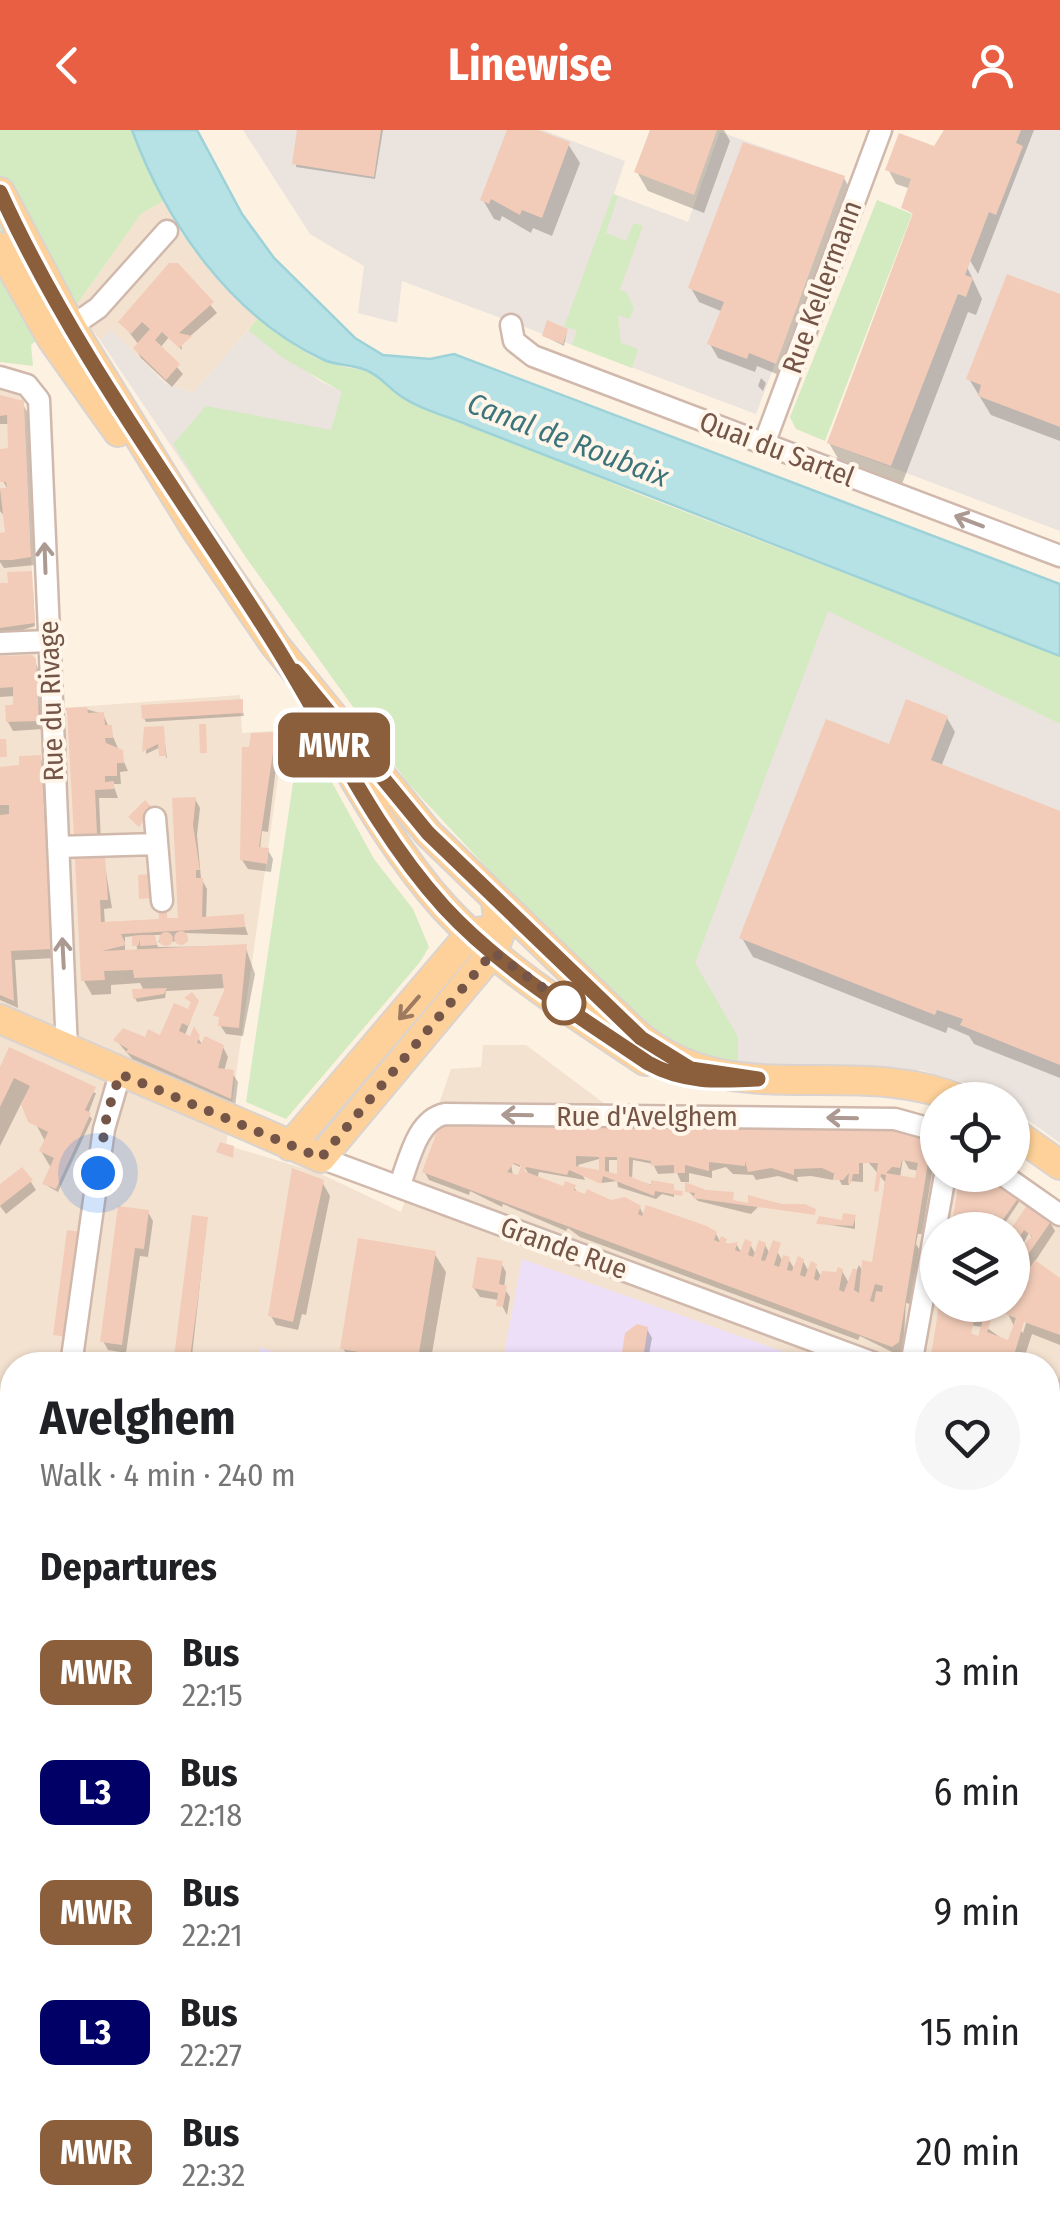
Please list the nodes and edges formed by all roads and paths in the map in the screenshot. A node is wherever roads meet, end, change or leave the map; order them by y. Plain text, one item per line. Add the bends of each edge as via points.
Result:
1 (880, 130) edge
2 (0, 192) edge
3 (168, 231) dead end
4 (0, 247) edge
5 (510, 324) dead end
6 (62, 333) junction
7 (0, 377) edge
8 (764, 444) junction
9 (1060, 556) edge
10 (48, 641) junction
11 (0, 643) edge
12 (275, 644) junction
13 (155, 818) dead end
14 (158, 844) junction
15 (58, 847) junction
16 (162, 901) dead end
17 (496, 902) junction
18 (488, 940) junction
19 (0, 1020) edge
20 (67, 1050) junction
21 (704, 1073) junction
22 (120, 1074) junction
23 (758, 1079) junction
24 (920, 1089) edge
25 (920, 1126) edge
26 (1030, 1144) edge
27 (290, 1146) junction
28 (333, 1162) junction
29 (1060, 1165) edge
30 (398, 1186) junction
31 (942, 1192) edge
32 (1027, 1192) edge
33 (1060, 1215) edge
34 (73, 1352) edge
35 (845, 1352) edge
36 (913, 1352) edge

1 - 8 street, Rue Kellermann
2 - 6 main road
3 - 6 street via 98,308
4 - 6 main road
5 - 8 street, Quai du Sartel via 525,353
6 - 12 main road
10 -> 7 street, Rue du Rivage via 39,400 27,385
9 -> 8 street, Quai du Sartel
10 - 11 street
10 - 15 street, Rue du Rivage
12 - 17 main road via 407,810
12 - 18 main road via 406,860
13 - 14 street
14 - 15 street
14 - 16 street
20 -> 15 street, Rue du Rivage
17 - 18 main road
17 - 21 main road via 651,1047
18 - 21 main road via 646,1052
18 - 23 main road via 661,1070 702,1081
18 -> 27 main road
18 - 28 main road
19 - 20 main road, Grande Rue
20 - 22 main road, Grande Rue
21 - 23 main road
22 - 27 main road, Grande Rue
22 - 34 street via 104,1129
23 - 24 main road via 889,1081
25 -> 30 street, Rue d'Avelghem via 895,1119 445,1114 422,1130
26 - 29 main road
27 - 28 main road, Grande Rue
28 - 30 street, Grande Rue
30 - 35 street, Grande Rue
31 - 36 street
32 - 33 street

